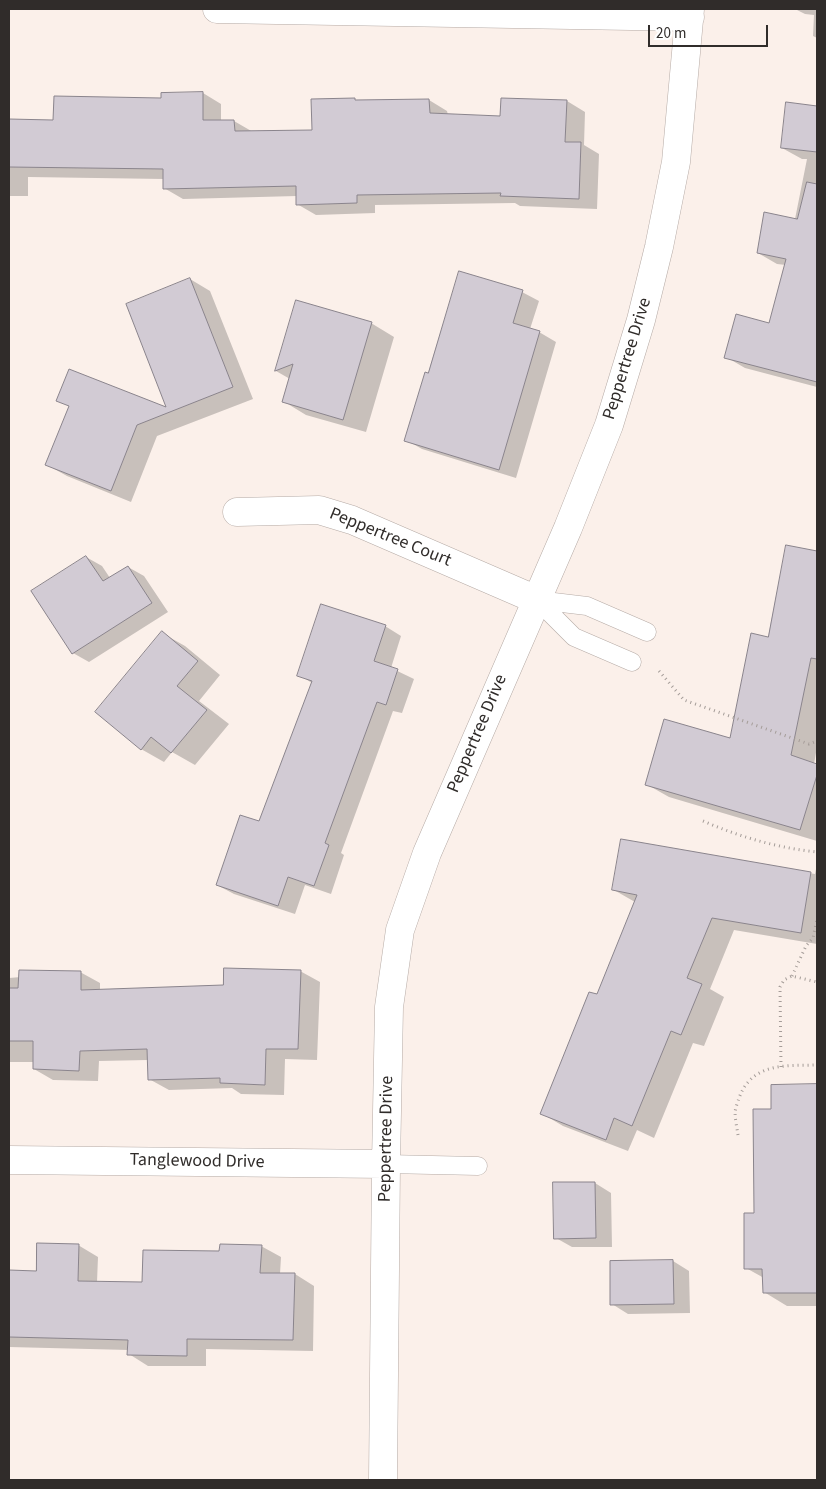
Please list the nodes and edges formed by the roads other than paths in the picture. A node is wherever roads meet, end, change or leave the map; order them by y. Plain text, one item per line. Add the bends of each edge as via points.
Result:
1 (217, 9) edge
2 (690, 13) edge
3 (237, 512) dead end
4 (536, 600) junction
5 (646, 632) dead end
6 (632, 662) dead end
7 (9, 1160) edge
8 (386, 1164) junction
9 (478, 1166) dead end
10 (383, 1480) edge

1 - 2 street
2 - 4 street, Peppertree Drive via 676,162 641,320 609,425
3 - 4 street, Peppertree Court via 319,510 352,520
4 - 5 lane via 587,606
4 - 6 lane via 574,637
4 - 8 street, Peppertree Drive via 426,853 400,930 389,1008
7 - 8 street, Tanglewood Drive
8 - 9 lane
8 - 10 street, Peppertree Drive

